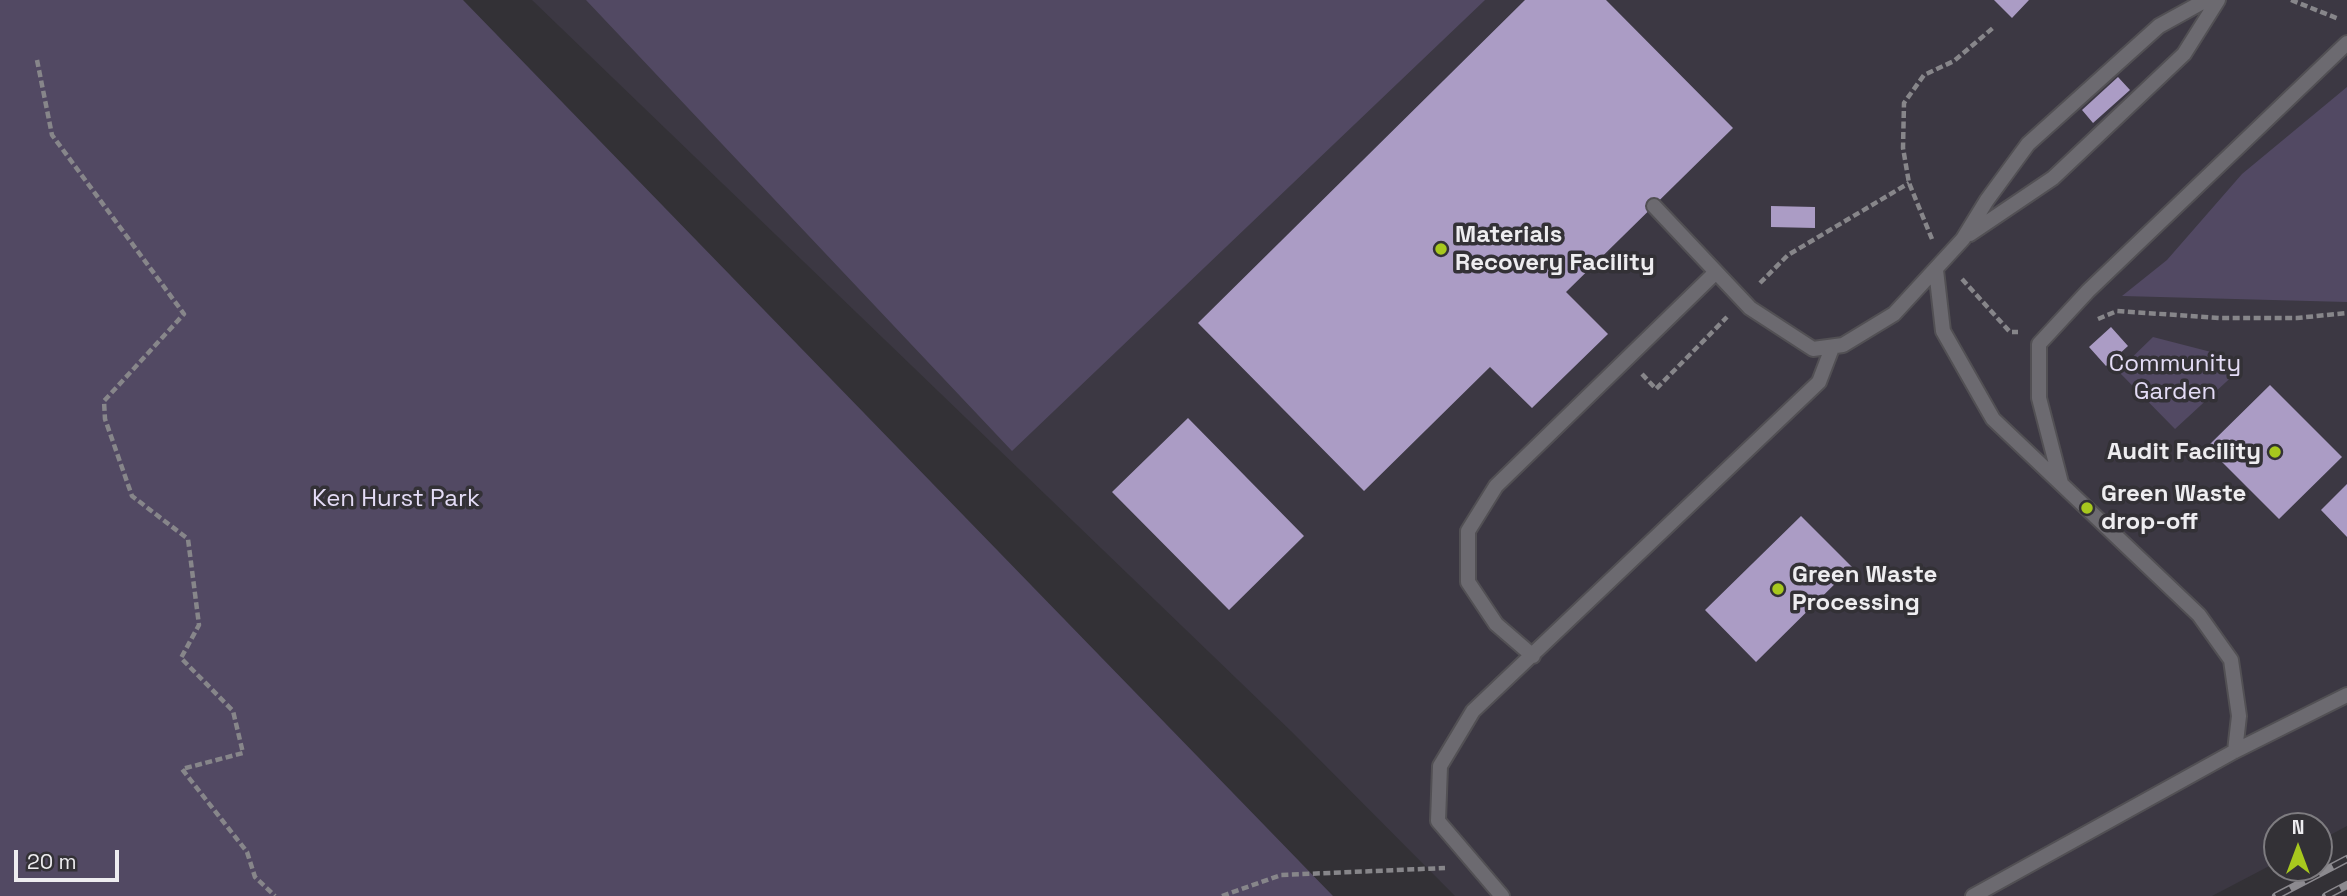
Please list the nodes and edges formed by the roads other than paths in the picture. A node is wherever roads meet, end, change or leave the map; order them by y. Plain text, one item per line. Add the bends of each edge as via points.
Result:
1 (2206, 0) edge
2 (2218, 0) edge
3 (2347, 43) edge
4 (1654, 206) dead end
5 (1963, 239) junction
6 (1940, 265) junction
7 (1715, 272) junction
8 (1832, 348) junction
9 (2062, 485) junction
10 (1533, 656) junction
11 (2347, 695) edge
12 (2235, 751) junction
13 (1502, 896) edge
14 (1973, 896) edge

1 - 5 lane via 2159,26 2028,144
2 - 5 lane via 2185,54 2053,178
3 - 9 lane via 2088,291 2039,344 2039,398
4 - 7 lane
5 - 6 lane
6 - 8 lane via 1894,314
6 - 9 lane via 1943,331 1993,419
7 - 8 lane via 1750,308 1813,349
7 - 10 lane via 1496,486 1468,531 1468,582 1496,624
8 - 10 lane via 1819,382
9 - 12 lane via 2199,615 2231,660 2239,716
10 - 13 lane via 1473,711 1440,766 1438,821
11 - 12 lane
12 - 14 lane

